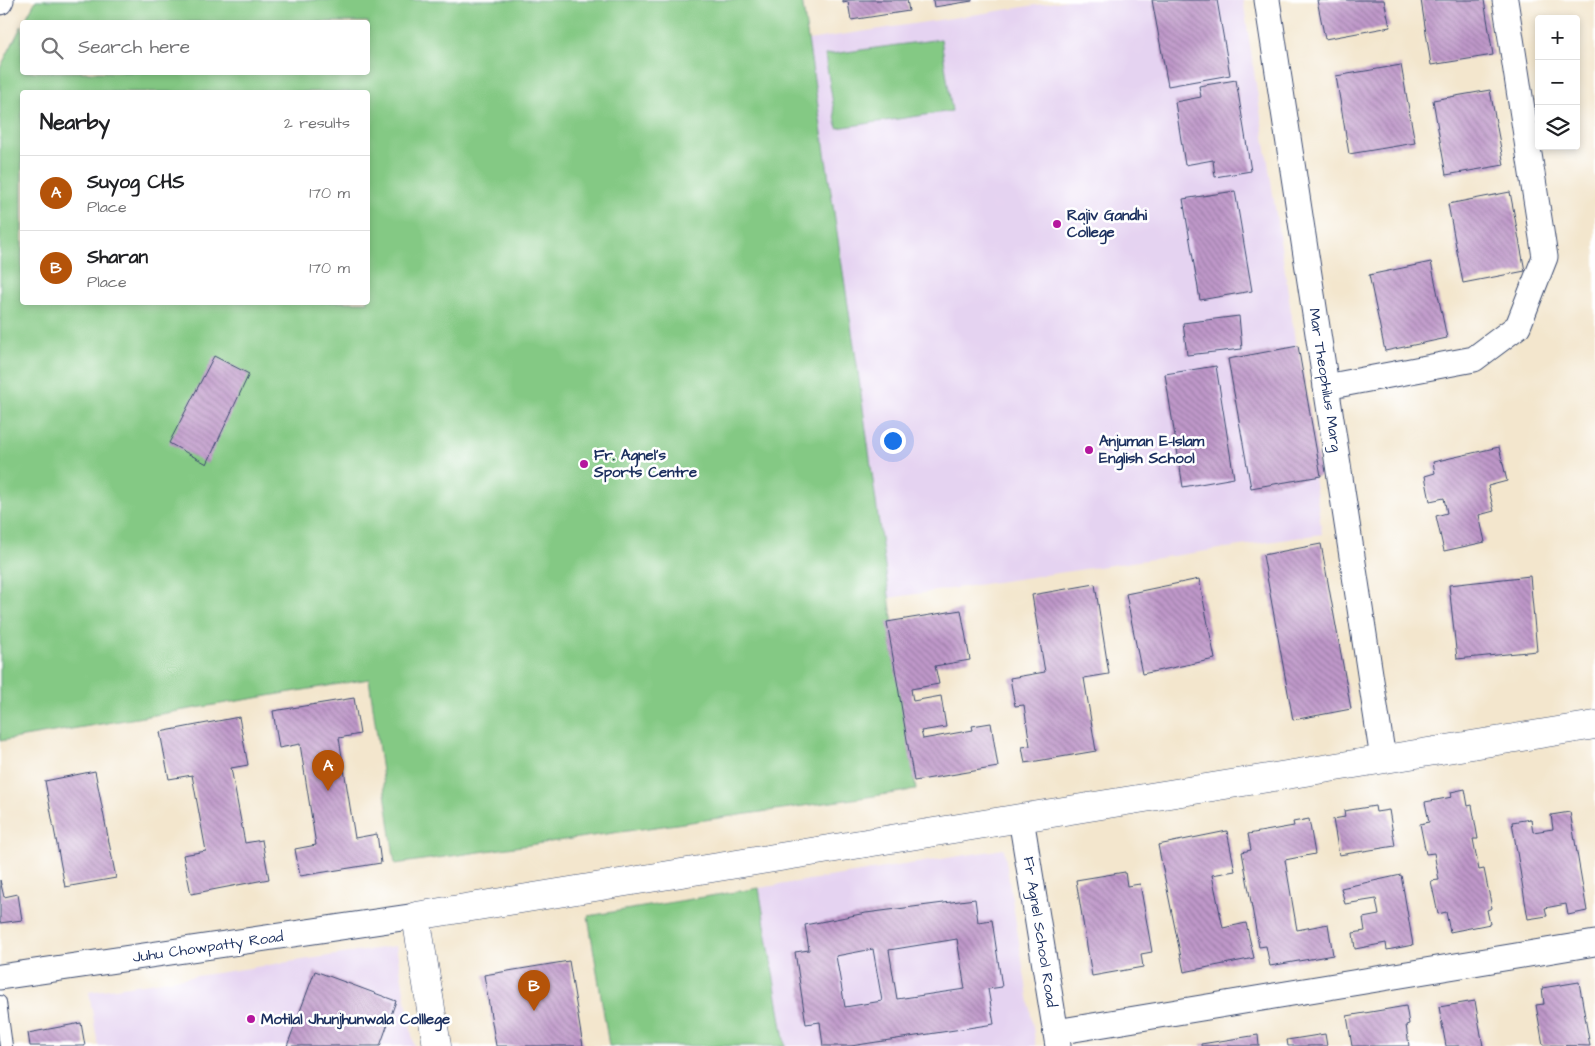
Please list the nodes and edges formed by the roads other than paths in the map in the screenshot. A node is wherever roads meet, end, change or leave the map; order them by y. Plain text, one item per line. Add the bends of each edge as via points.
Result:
1 (1267, 0) edge
2 (1505, 0) edge
3 (1326, 387) junction
4 (1595, 725) edge
5 (1383, 759) junction
6 (1021, 818) junction
7 (416, 916) junction
8 (1595, 943) edge
9 (0, 977) edge
10 (0, 1002) edge
11 (1057, 1039) edge
12 (6, 1046) edge
13 (437, 1046) edge

1 - 3 street, Mar Theophilus Marg
2 - 3 street via 1545,257 1518,326 1474,360
3 - 5 street, Mar Theophilus Marg
4 - 5 street
5 - 6 street
6 - 7 street
6 - 11 street, Fr Agnel School Road
7 - 9 street, Juhu Chowpatty Road
7 - 13 street
8 - 11 street
10 - 12 lane

